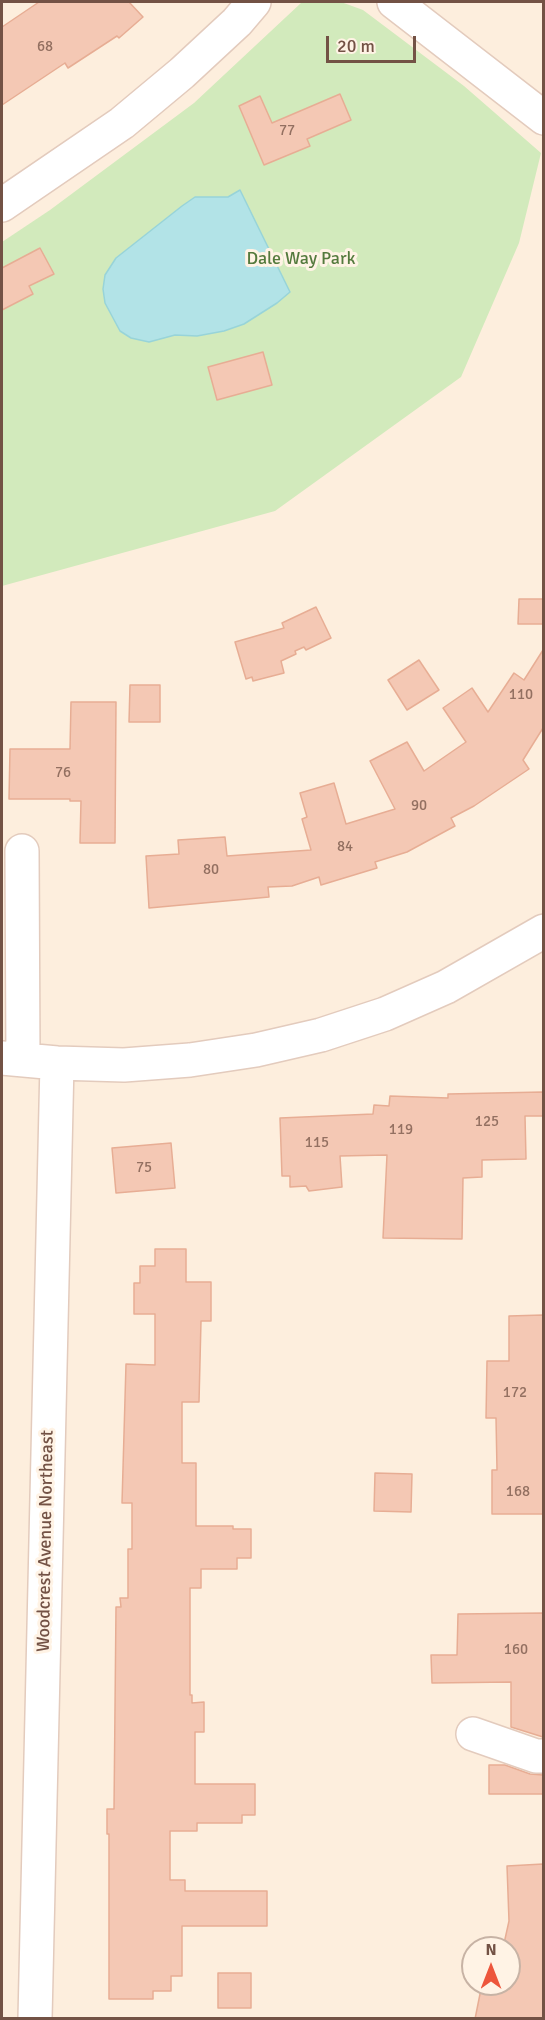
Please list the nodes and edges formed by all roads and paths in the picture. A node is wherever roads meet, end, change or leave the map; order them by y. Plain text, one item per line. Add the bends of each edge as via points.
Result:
1 (254, 2) edge
2 (394, 2) edge
3 (543, 118) edge
4 (2, 206) edge
5 (22, 850) dead end
6 (543, 931) edge
7 (13, 1059) edge
8 (57, 1063) junction
9 (473, 1734) dead end
10 (543, 1756) edge
11 (35, 2019) edge

1 - 4 street via 182,74 122,123
2 - 3 street
5 - 7 street
6 - 8 street via 446,987 385,1014 321,1035 190,1060 124,1065
7 - 8 street
8 - 11 street, Woodcrest Avenue Northeast
9 - 10 street

